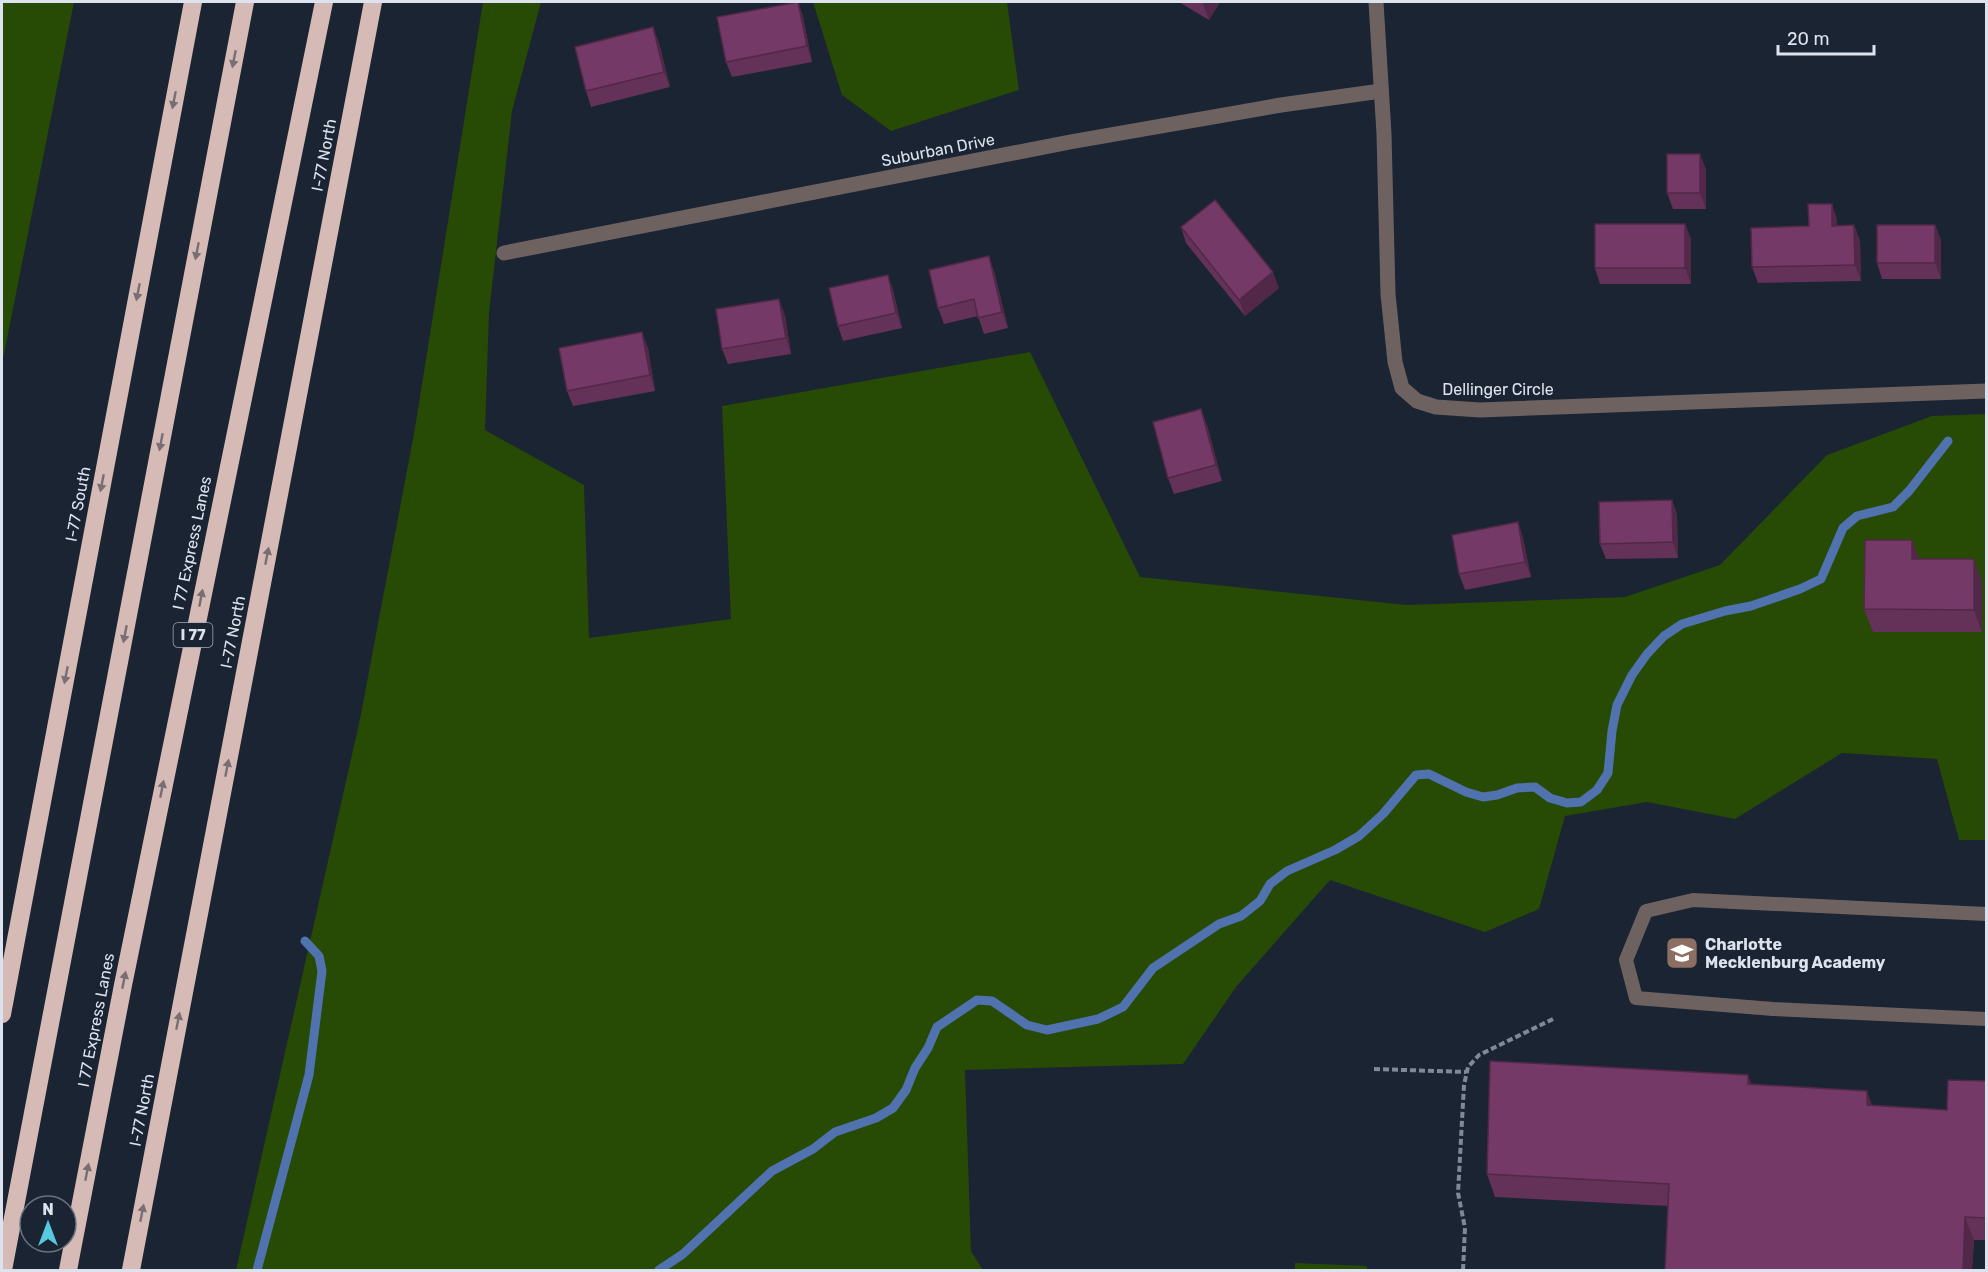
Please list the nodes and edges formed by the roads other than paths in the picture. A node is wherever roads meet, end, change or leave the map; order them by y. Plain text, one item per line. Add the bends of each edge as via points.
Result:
1 (193, 2) edge
2 (245, 2) edge
3 (324, 2) edge
4 (373, 2) edge
5 (1376, 2) edge
6 (1381, 91) junction
7 (504, 253) dead end
8 (1986, 391) edge
9 (1986, 914) edge
10 (2, 1014) edge
11 (1986, 1019) edge
12 (3, 1270) edge
13 (68, 1270) edge
14 (131, 1270) edge

1 -> 10 highway, I-77 South
2 -> 12 highway
13 -> 3 highway, I 77 Express Lanes / I 77
14 -> 4 highway, I-77 North
5 - 6 street, Dellinger Circle
6 - 7 street, Suburban Drive via 1070,142
6 - 8 street, Dellinger Circle via 1388,294 1395,362 1402,388 1417,401 1437,408 1480,410
9 - 11 lane via 1693,900 1646,911 1626,960 1636,998

